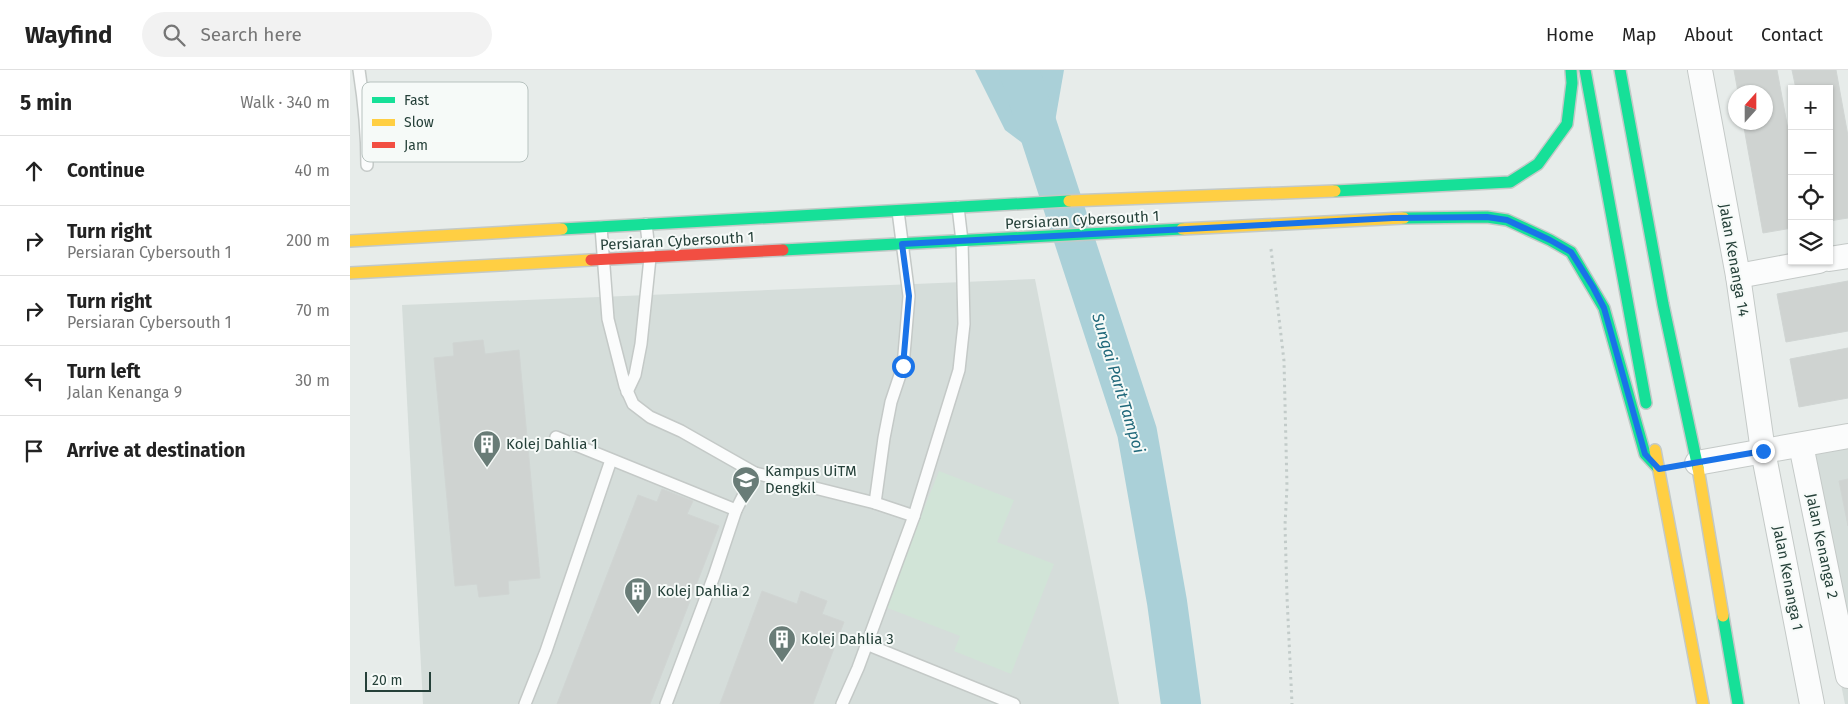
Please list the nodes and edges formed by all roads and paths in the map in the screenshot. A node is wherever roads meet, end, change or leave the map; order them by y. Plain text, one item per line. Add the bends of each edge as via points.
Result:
1 (359, 70) edge
2 (1571, 70) edge
3 (1585, 70) edge
4 (1620, 70) edge
5 (1700, 70) edge
6 (362, 90) edge
7 (366, 162) edge
8 (366, 165) dead end
9 (958, 207) junction
10 (898, 210) junction
11 (646, 224) junction
12 (1268, 226) junction
13 (601, 227) junction
14 (350, 241) edge
15 (962, 241) junction
16 (902, 244) junction
17 (1848, 256) edge
18 (650, 258) junction
19 (1833, 258) edge
20 (603, 261) junction
21 (1797, 265) edge
22 (350, 273) edge
23 (1738, 276) junction
24 (627, 392) junction
25 (1648, 410) dead end
26 (1848, 436) edge
27 (556, 437) dead end
28 (1653, 440) dead end
29 (1801, 445) junction
30 (1763, 451) junction
31 (611, 460) junction
32 (1692, 464) junction
33 (1663, 468) junction
34 (755, 473) junction
35 (875, 503) junction
36 (736, 510) junction
37 (914, 516) junction
38 (866, 644) junction
39 (1848, 676) edge
40 (525, 704) edge
41 (666, 704) edge
42 (842, 704) edge
43 (1014, 704) edge
44 (1292, 704) edge
45 (1703, 704) edge
46 (1738, 704) edge
47 (1812, 704) edge

1 - 6 lane
2 - 9 street, Persiaran Cybersouth 1 via 1567,124 1538,164 1510,182
3 - 25 street
4 - 32 street
5 - 23 street, Jalan Kenanga 14
7 - 8 lane
9 - 10 street, Persiaran Cybersouth 1
9 - 15 lane
10 - 11 street, Persiaran Cybersouth 1
10 - 16 lane
11 - 13 street, Persiaran Cybersouth 1
11 - 18 lane
12 - 15 street, Persiaran Cybersouth 1
12 - 33 street, Persiaran Cybersouth 1 via 1393,218 1487,217 1507,220 1571,252 1604,308 1645,454
12 - 44 path via 1284,361 1285,525
13 - 14 street, Persiaran Cybersouth 1
13 - 20 lane
15 - 16 street, Persiaran Cybersouth 1
15 - 37 lane via 964,324 960,370
16 - 18 street, Persiaran Cybersouth 1
16 - 35 lane via 909,296 903,366 891,402
17 - 19 street
18 - 20 street, Persiaran Cybersouth 1
18 - 24 lane via 641,344 635,375
20 - 22 street, Persiaran Cybersouth 1
20 - 24 lane via 608,318
21 - 23 street
23 - 30 street, Jalan Kenanga 14
24 - 34 lane via 633,404 650,417
26 - 29 street
27 - 31 lane
28 - 33 street
29 - 30 street
29 - 39 street, Jalan Kenanga 2
30 - 32 street
30 - 47 street, Jalan Kenanga 1
31 - 36 lane
31 - 40 lane
32 - 46 street
33 - 45 street
34 - 35 lane
34 - 36 lane
35 - 37 lane
36 - 41 lane
37 - 38 lane
38 - 42 lane
38 - 43 lane

